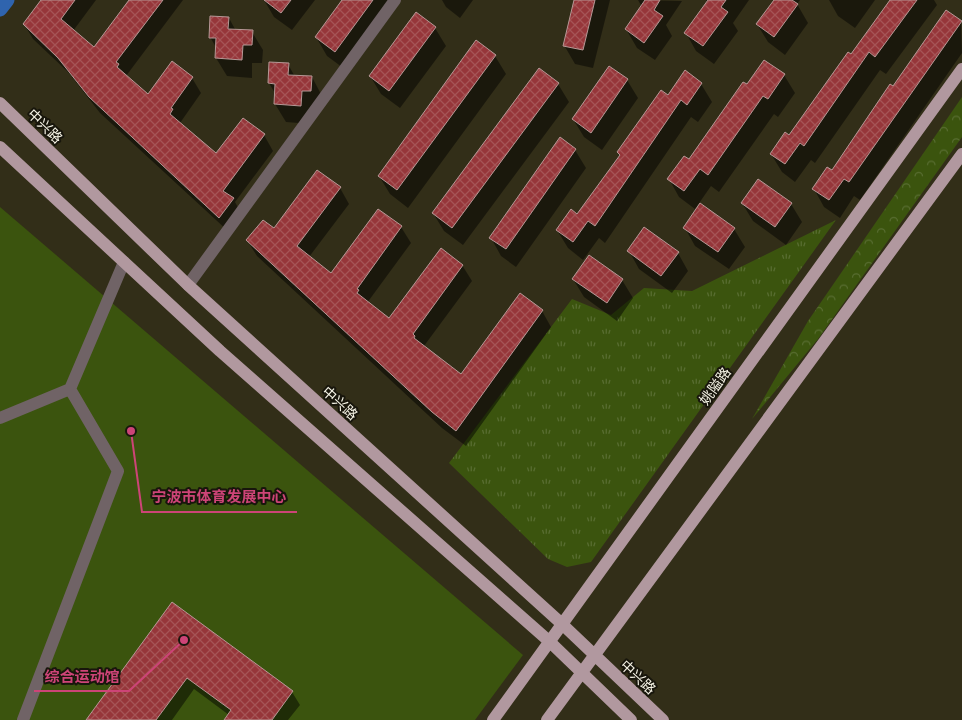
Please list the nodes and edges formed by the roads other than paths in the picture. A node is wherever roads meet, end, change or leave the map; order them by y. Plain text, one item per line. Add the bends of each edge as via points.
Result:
1 (395, 0) edge
2 (962, 69) edge
3 (0, 104) edge
4 (0, 147) edge
5 (962, 154) edge
6 (124, 262) junction
7 (188, 285) junction
8 (70, 389) junction
9 (0, 418) edge
10 (562, 624) junction
11 (550, 642) junction
12 (593, 655) junction
13 (581, 672) junction
14 (23, 720) edge
15 (493, 720) edge
16 (547, 720) edge
17 (631, 720) edge
18 (663, 720) edge

1 - 7 street
2 - 10 main road, 姚隘路
3 - 7 main road, 中兴路
4 - 6 main road
5 - 12 main road
6 - 8 street
6 - 11 main road via 220,351
7 - 10 main road, 中兴路
8 - 9 street
8 - 14 street via 118,470
10 - 11 main road, 姚隘路
10 - 12 main road, 中兴路
11 - 13 main road
11 - 15 main road, 姚隘路
12 - 13 main road
12 - 18 main road, 中兴路
13 - 16 main road
13 - 17 main road

